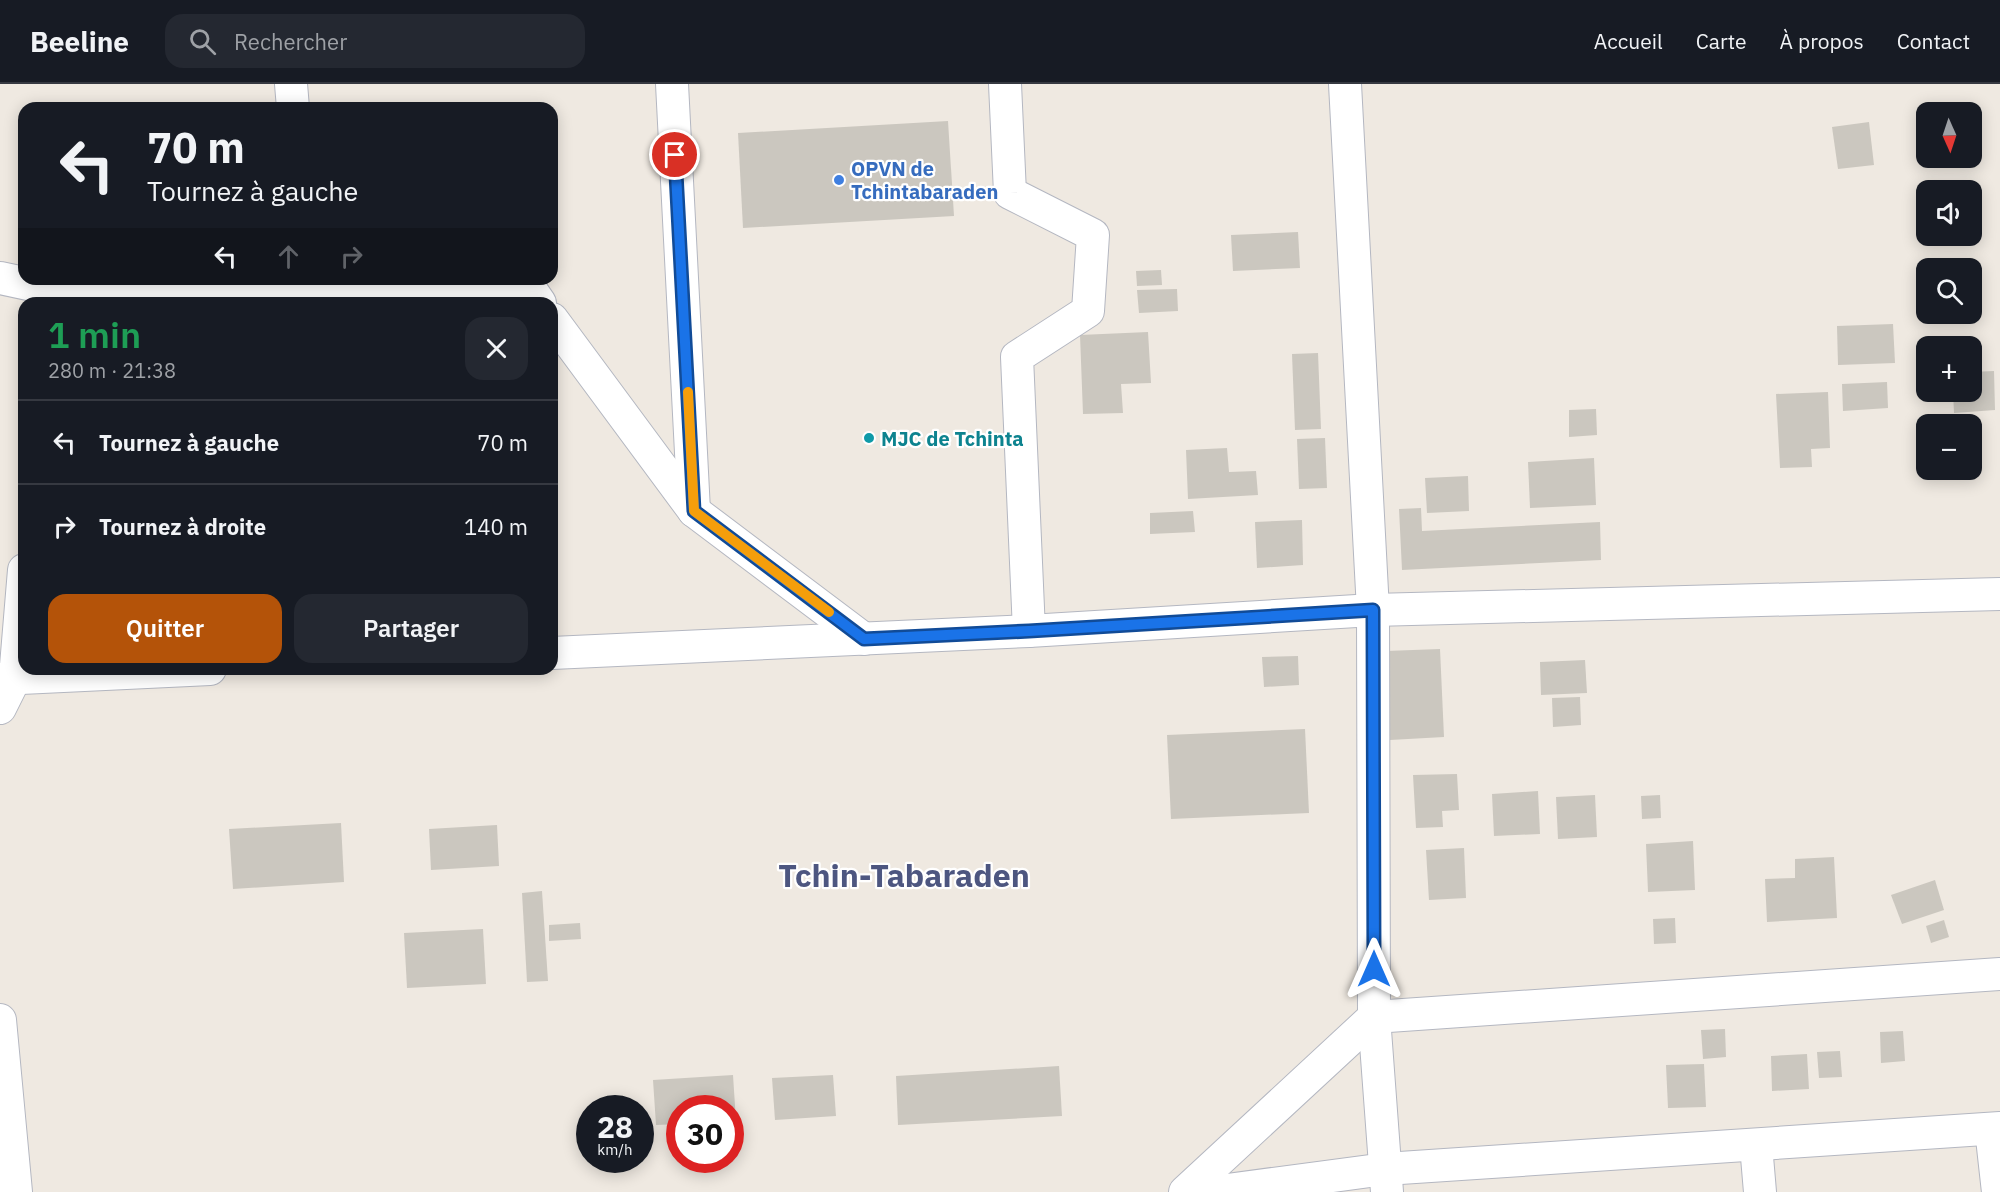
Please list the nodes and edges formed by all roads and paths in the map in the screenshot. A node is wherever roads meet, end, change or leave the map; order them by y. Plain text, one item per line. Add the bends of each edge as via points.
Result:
1 (291, 84) edge
2 (672, 84) edge
3 (1005, 84) edge
4 (1345, 84) edge
5 (292, 102) edge
6 (0, 278) edge
7 (312, 290) edge
8 (46, 296) edge
9 (536, 297) edge
10 (558, 327) edge
11 (694, 511) junction
12 (2000, 594) edge
13 (18, 610) edge
14 (1373, 610) junction
15 (1029, 631) junction
16 (864, 639) junction
17 (558, 653) edge
18 (75, 675) edge
19 (8, 678) edge
20 (0, 708) edge
21 (2000, 974) edge
22 (1374, 1017) junction
23 (0, 1020) edge
24 (1995, 1129) edge
25 (1756, 1145) junction
26 (1386, 1181) edge
27 (16, 1192) edge
28 (1185, 1192) edge
29 (1212, 1192) edge
30 (1760, 1192) edge
31 (1998, 1192) edge

1 - 5 street
2 - 11 street
3 - 15 street via 1010,193 1093,235 1088,311 1017,357
4 - 14 street
6 - 8 street
7 - 8 street
7 - 9 street via 529,287
10 - 11 street
11 - 16 street
12 - 14 street
13 - 19 street
14 - 15 street
14 - 22 street
15 - 16 street
16 - 17 street
18 - 19 street
19 - 20 street
21 - 22 street
22 - 26 street
22 - 28 street
23 - 27 street
24 - 25 street
24 - 31 street
25 - 26 street
25 - 30 street
26 - 29 street

